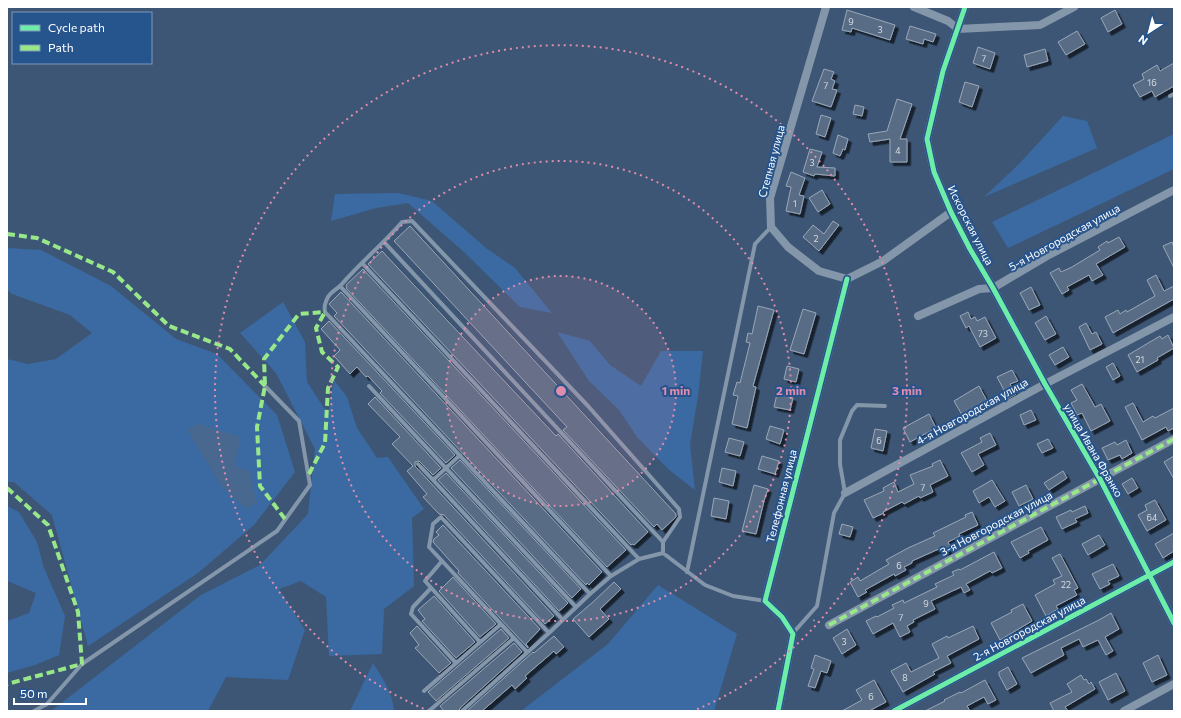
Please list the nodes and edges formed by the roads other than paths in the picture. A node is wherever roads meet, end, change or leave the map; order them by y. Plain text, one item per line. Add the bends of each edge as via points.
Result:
1 (826, 7) edge
2 (914, 7) edge
3 (965, 7) edge
4 (1074, 7) edge
5 (958, 29) junction
6 (1174, 190) edge
7 (950, 212) junction
8 (771, 227) junction
9 (384, 242) junction
10 (362, 263) junction
11 (847, 278) junction
12 (340, 286) junction
13 (993, 288) junction
14 (918, 316) dead end
15 (1174, 317) edge
16 (1045, 384) junction
17 (265, 386) dead end
18 (370, 386) dead end
19 (885, 406) dead end
20 (1174, 439) edge
21 (460, 455) junction
22 (418, 464) dead end
23 (446, 468) junction
24 (1100, 479) junction
25 (433, 480) junction
26 (846, 492) junction
27 (662, 542) junction
28 (663, 553) junction
29 (639, 559) junction
30 (442, 561) junction
31 (1174, 562) edge
32 (687, 572) junction
33 (611, 576) junction
34 (1149, 576) junction
35 (431, 588) junction
36 (590, 594) junction
37 (765, 601) junction
38 (576, 607) junction
39 (563, 620) junction
40 (1174, 623) edge
41 (501, 624) junction
42 (828, 625) road end
43 (549, 633) junction
44 (793, 634) junction
45 (514, 638) junction
46 (480, 642) junction
47 (527, 652) junction
48 (456, 663) junction
49 (1174, 684) edge
50 (424, 691) dead end
51 (34, 711) edge
52 (429, 711) edge
53 (462, 711) edge
54 (778, 711) edge
55 (894, 711) edge
56 (1124, 711) edge

1 - 8 street, Степная улица via 770,198
2 - 5 street via 948,21
3 - 5 street, Искорская улица
4 - 5 street via 1040,26
5 - 7 street, Искорская улица via 943,71 927,140 934,172
6 - 13 street, 5-я Новгородская улица via 1047,256
7 - 11 street via 883,261
7 - 13 street, Искорская улица
8 - 11 street via 788,247 819,270
8 - 32 lane via 755,244
9 - 10 lane
9 - 27 lane
9 - 27 lane via 402,222 412,221 588,406 679,509 680,517
10 - 12 lane
10 - 29 lane
11 - 37 street, Телефонная улица
12 - 21 lane via 329,296 324,306 325,312
12 - 33 lane
13 - 14 street, 5-я Новгородская улица via 979,289
13 - 16 street, улица Ивана Франко
15 - 16 street, 4-я Новгородская улица
16 - 24 street, улица Ивана Франко
16 - 26 street, 4-я Новгородская улица
17 - 51 lane via 299,421 310,485 277,531 82,664 47,704
18 - 23 lane
19 - 26 lane via 862,404 857,405 852,411 840,440 840,464
20 - 24 street, 3-я Новгородская улица
21 - 23 lane
21 - 36 lane
22 - 25 lane
23 - 25 lane
23 - 38 lane
24 - 34 street, улица Ивана Франко
24 - 42 street, 3-я Новгородская улица
25 - 39 lane
26 - 44 lane via 834,513 817,606
27 - 28 lane
28 - 29 lane
28 - 32 lane
29 - 33 lane
30 - 35 lane via 425,581
30 - 41 lane
30 - 43 lane via 429,547 433,524 441,517
31 - 34 street, 2-я Новгородская улица
32 - 37 lane via 705,585 733,596
33 - 36 lane
34 - 40 street, улица Ивана Франко
34 - 55 street, 2-я Новгородская улица
35 - 46 lane
35 - 48 lane via 413,607 411,614
36 - 38 lane
37 - 44 street via 782,617
38 - 39 lane
39 - 43 lane
41 - 45 lane
41 - 46 lane
43 - 47 lane
44 - 54 street
45 - 47 lane
45 - 52 lane
46 - 48 lane
47 - 53 lane
48 - 50 lane
49 - 56 street

